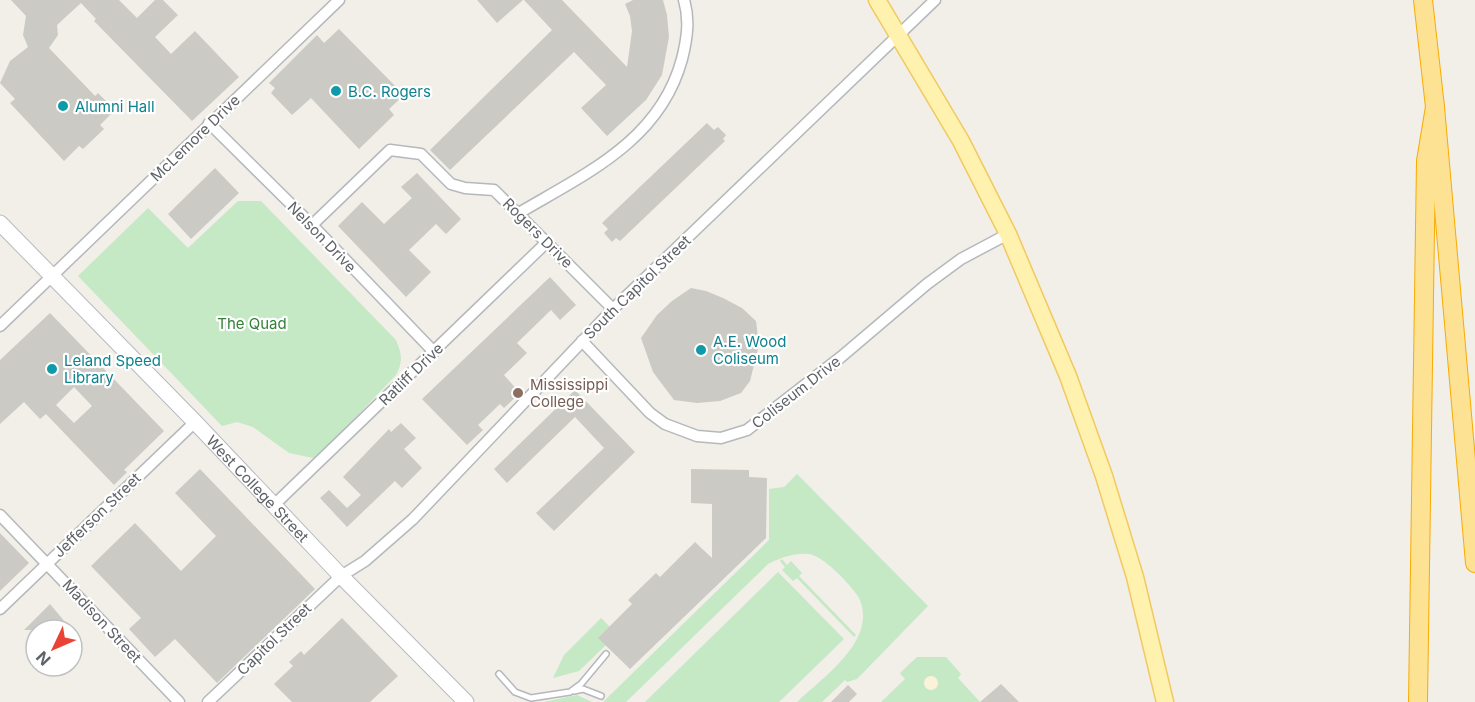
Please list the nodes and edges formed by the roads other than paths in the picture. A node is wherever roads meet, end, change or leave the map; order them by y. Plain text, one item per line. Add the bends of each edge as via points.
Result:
1 (339, 0) edge
2 (684, 0) edge
3 (877, 0) edge
4 (935, 0) edge
5 (1423, 0) edge
6 (898, 34) junction
7 (1435, 107) junction
8 (209, 123) junction
9 (519, 213) junction
10 (0, 223) edge
11 (312, 225) junction
12 (1008, 234) junction
13 (547, 242) junction
14 (51, 277) junction
15 (613, 309) junction
16 (0, 326) edge
17 (582, 341) junction
18 (434, 352) junction
19 (195, 422) junction
20 (274, 505) junction
21 (0, 515) edge
22 (47, 562) junction
23 (1475, 563) edge
24 (341, 576) junction
25 (0, 609) edge
26 (606, 654) dead end
27 (499, 674) dead end
28 (570, 692) junction
29 (601, 696) dead end
30 (178, 702) edge
31 (208, 702) edge
32 (466, 702) edge
33 (1165, 702) edge
34 (1418, 702) edge

1 - 8 street, McLemore Drive
2 - 9 street via 688,11 687,39 680,67 649,123 604,163
3 - 6 main road
4 - 6 street, South Capitol Street
5 - 7 highway
6 - 12 main road via 961,141
6 - 15 street, South Capitol Street
7 - 23 highway
7 - 34 highway via 1426,161
8 - 11 street, Nelson Drive
8 - 14 street, McLemore Drive
9 - 11 street, Rogers Drive via 494,190 452,184 421,154 390,150
9 - 13 street, Rogers Drive
10 - 14 street, West College Street
11 - 18 street, Nelson Drive
12 - 17 street, Coliseum Drive via 944,271 747,430 721,438 697,436 665,424
12 - 33 main road via 1068,376 1104,476 1135,577
13 - 15 street, Rogers Drive
13 - 18 street, Ratliff Drive
14 - 16 street, McLemore Drive
14 - 19 street, West College Street
15 - 17 street, South Capitol Street
17 - 24 street, South Capitol Street via 413,519 365,561
18 - 20 street, Ratliff Drive
19 - 20 street, West College Street
19 - 22 street, Jefferson Street
20 - 24 street, West College Street
21 - 22 street, Madison Street
22 - 25 street, Jefferson Street
22 - 30 street, Madison Street
24 - 31 street, Capitol Street
24 - 32 street, West College Street
26 - 28 lane
27 - 28 lane via 515,692 531,698
28 - 29 lane via 583,689

